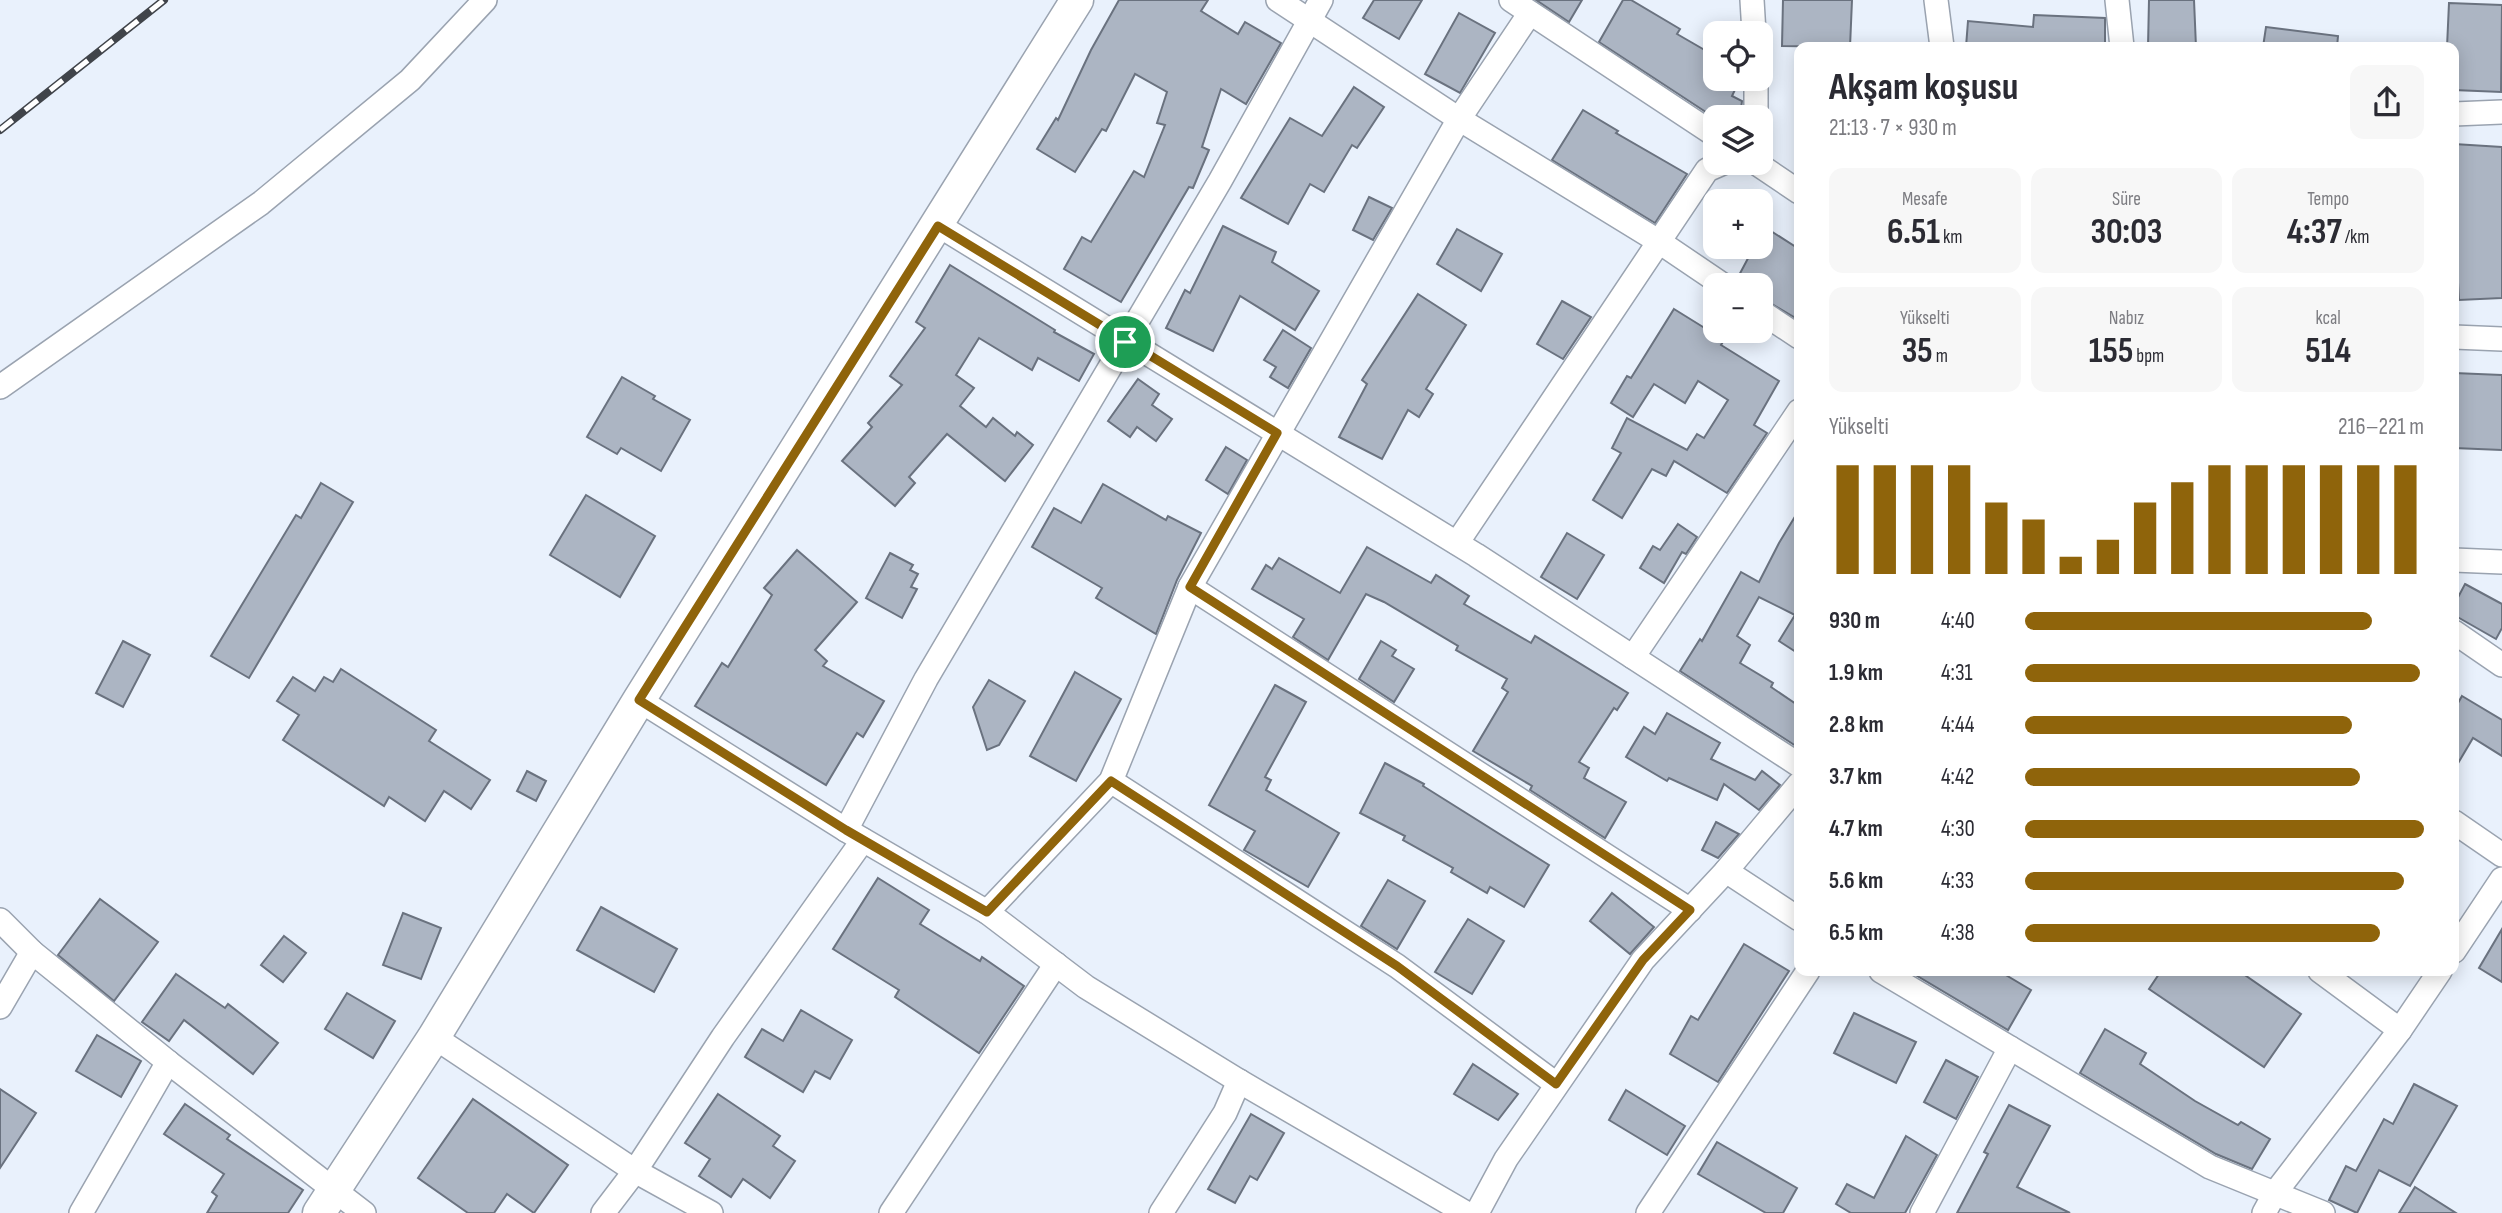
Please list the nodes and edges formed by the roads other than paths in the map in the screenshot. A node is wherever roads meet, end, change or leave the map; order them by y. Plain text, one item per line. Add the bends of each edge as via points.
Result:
1 (485, 0) edge
2 (1077, 0) edge
3 (1278, 0) edge
4 (1321, 0) edge
5 (1752, 0) edge
6 (1937, 0) edge
7 (2117, 0) edge
8 (1521, 6) edge
9 (1309, 20) junction
10 (1753, 21) edge
11 (1941, 42) edge
12 (2121, 42) edge
13 (2502, 111) edge
14 (2459, 114) edge
15 (1459, 119) junction
16 (1703, 127) edge
17 (1773, 174) edge
18 (1704, 175) edge
19 (1794, 189) edge
20 (938, 226) junction
21 (1658, 241) junction
22 (1705, 273) edge
23 (1773, 319) edge
24 (1794, 334) edge
25 (2459, 337) edge
26 (2502, 339) edge
27 (1125, 342) junction
28 (0, 387) edge
29 (1794, 418) edge
30 (1277, 433) junction
31 (1457, 543) junction
32 (2459, 560) edge
33 (2502, 562) edge
34 (1190, 587) junction
35 (2459, 635) edge
36 (1633, 657) junction
37 (2502, 665) edge
38 (639, 700) junction
39 (1794, 762) edge
40 (1111, 781) junction
41 (1794, 790) edge
42 (2459, 825) edge
43 (855, 835) junction
44 (2502, 855) edge
45 (1726, 871) junction
46 (2502, 879) edge
47 (1690, 910) junction
48 (987, 912) junction
49 (1794, 916) edge
50 (0, 920) edge
51 (2459, 944) edge
52 (33, 952) junction
53 (1056, 964) junction
54 (1805, 976) edge
55 (1889, 976) edge
56 (2327, 976) edge
57 (2437, 976) edge
58 (0, 1007) edge
59 (2400, 1030) junction
60 (434, 1037) junction
61 (2010, 1048) junction
62 (168, 1062) junction
63 (1239, 1081) junction
64 (1556, 1084) junction
65 (635, 1171) junction
66 (326, 1202) edge
67 (2269, 1203) edge
68 (81, 1213) edge
69 (363, 1213) edge
70 (603, 1213) edge
71 (711, 1213) edge
72 (891, 1213) edge
73 (1161, 1213) edge
74 (1466, 1213) edge
75 (1477, 1213) edge
76 (1648, 1213) edge
77 (1922, 1213) edge
78 (2323, 1213) edge

1 - 28 street via 410,80 261,203
2 - 20 street
3 - 9 street
4 - 9 street
5 - 10 street
6 - 11 street
7 - 12 street
8 - 15 street
8 - 16 street
9 - 15 street
9 - 27 street
13 - 14 street
15 - 21 street
15 - 30 street
17 - 19 street
18 - 21 street
20 - 27 street
20 - 38 street
21 - 22 street
21 - 31 street
23 - 24 street
25 - 26 street
27 - 30 street
27 - 43 street via 926,679
29 - 36 street
30 - 31 street
30 - 34 street
31 - 36 street
32 - 33 street
34 - 40 street
34 - 47 street
35 - 37 street
36 - 39 street
38 - 43 street
38 - 60 street
40 - 48 street
40 - 64 street via 1397,966
41 - 45 street
42 - 44 street
43 - 48 street
43 - 65 street
45 - 47 street
45 - 49 street
46 - 51 street
47 - 64 street via 1643,960
48 - 53 street
50 - 52 street
52 - 58 street
52 - 62 street
53 - 63 street via 1086,988
53 - 72 street
54 - 76 street
55 - 61 street
56 - 59 street
57 - 59 street
59 - 67 street
60 - 65 street
60 - 66 street
61 - 67 street
61 - 77 street
62 - 66 street
62 - 68 street
63 - 73 street via 1225,1113
63 - 74 street
64 - 75 street
65 - 70 street
65 - 71 street
66 - 69 street
67 - 78 street

